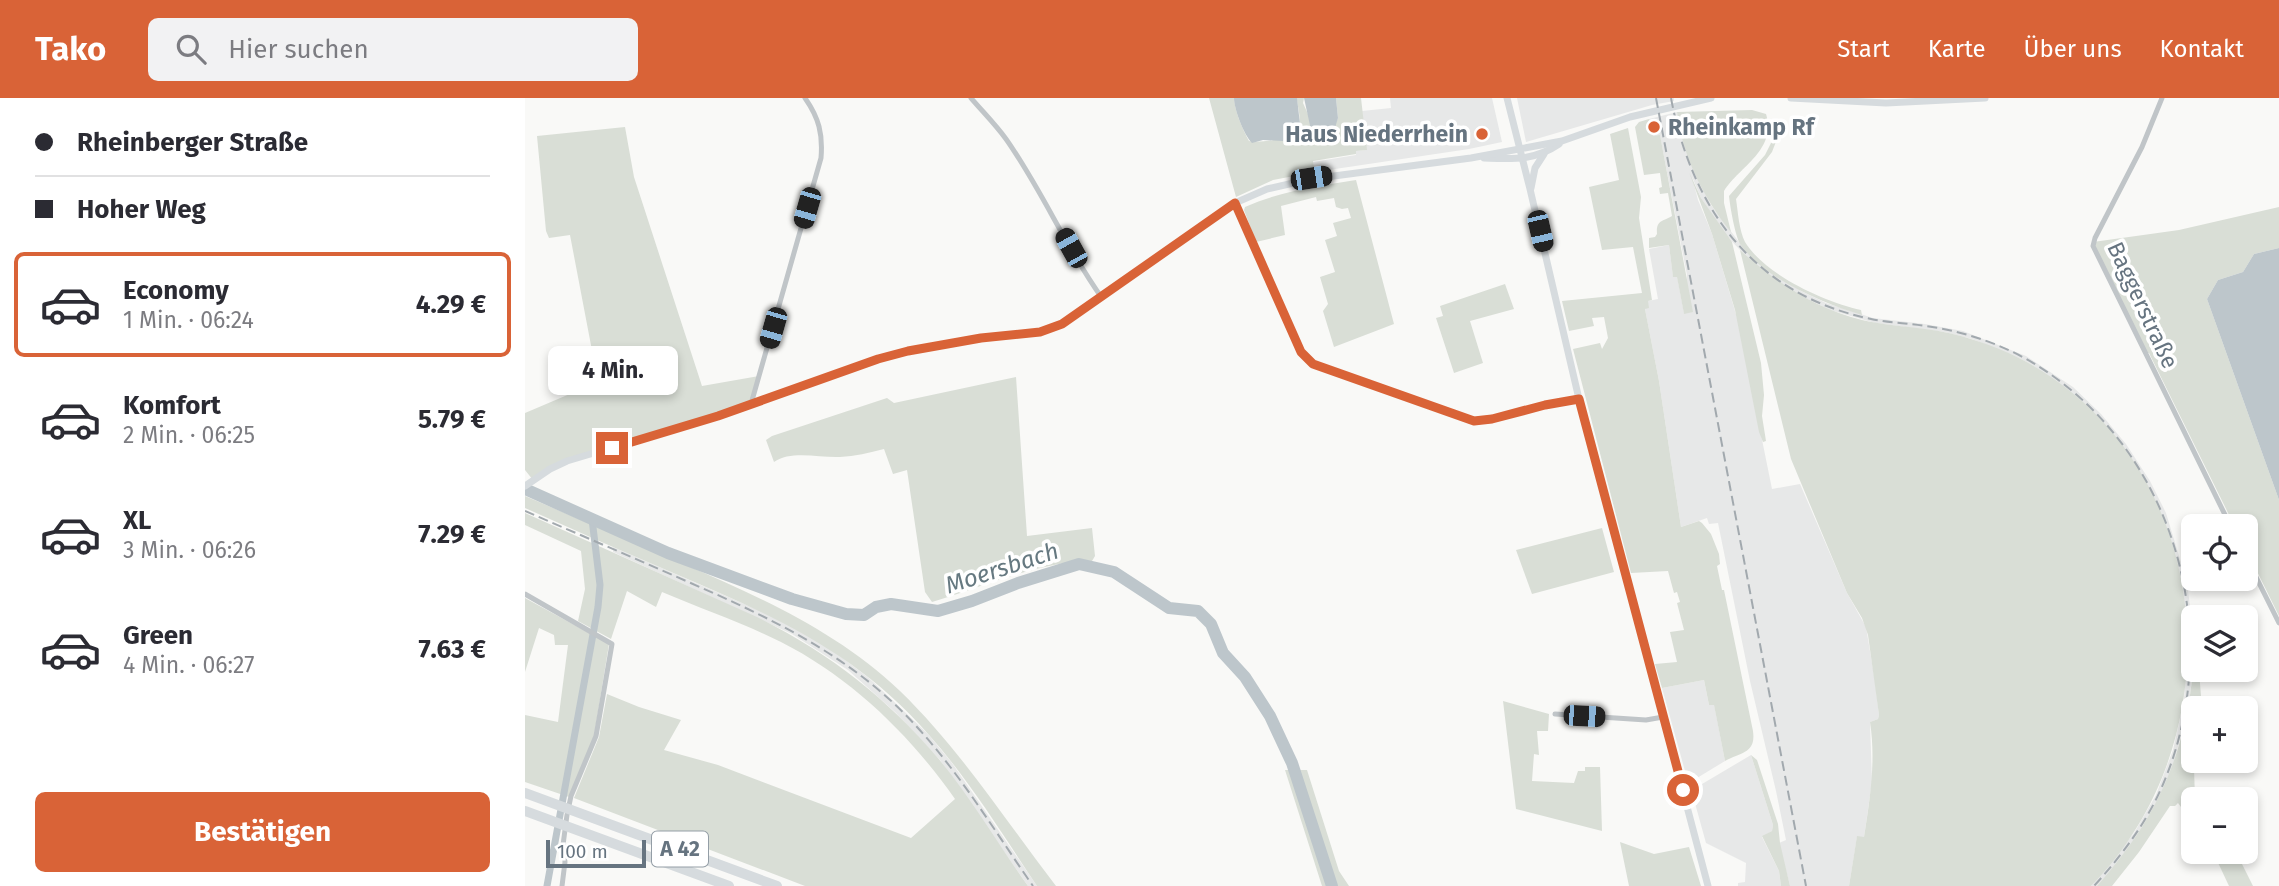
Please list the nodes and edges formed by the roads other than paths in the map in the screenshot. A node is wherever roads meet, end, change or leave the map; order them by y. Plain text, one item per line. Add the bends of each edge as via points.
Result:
1 (805, 98) edge
2 (971, 98) edge
3 (1507, 98) edge
4 (1711, 98) edge
5 (1791, 98) edge
6 (1985, 98) edge
7 (2162, 98) edge
8 (1562, 141) junction
9 (1519, 148) junction
10 (1544, 155) junction
11 (1471, 158) junction
12 (1522, 159) junction
13 (1530, 189) junction
14 (1235, 203) junction
15 (1103, 298) junction
16 (1579, 399) junction
17 (751, 404) junction
18 (527, 485) edge
19 (2225, 514) edge
20 (2258, 581) edge
21 (525, 594) edge
22 (2279, 624) edge
23 (1555, 714) dead end
24 (1663, 717) junction
25 (525, 793) edge
26 (525, 811) edge
27 (562, 886) edge
28 (729, 886) edge
29 (777, 886) edge
30 (1708, 886) edge

1 - 17 street via 822,131 821,158
2 - 15 street via 1005,137
3 - 9 main road
4 - 8 main road via 1630,117
5 - 6 main road via 1886,103
7 - 19 street, Baggerstraße via 2093,246
8 - 9 main road
8 - 10 main road
9 - 11 main road
9 - 12 main road
10 - 12 main road
10 - 13 main road
11 - 12 main road
11 - 14 main road via 1293,182
12 - 13 main road
13 - 16 main road
14 - 15 main road
14 - 16 street via 1301,352 1313,364 1474,421
15 - 17 main road via 1040,332 908,351
16 - 24 main road
17 - 18 main road via 567,461
20 - 22 street
21 - 27 street via 612,644 596,736 569,805
23 - 24 street
24 - 30 main road
25 - 29 highway, A 42
26 - 28 highway, A 42

